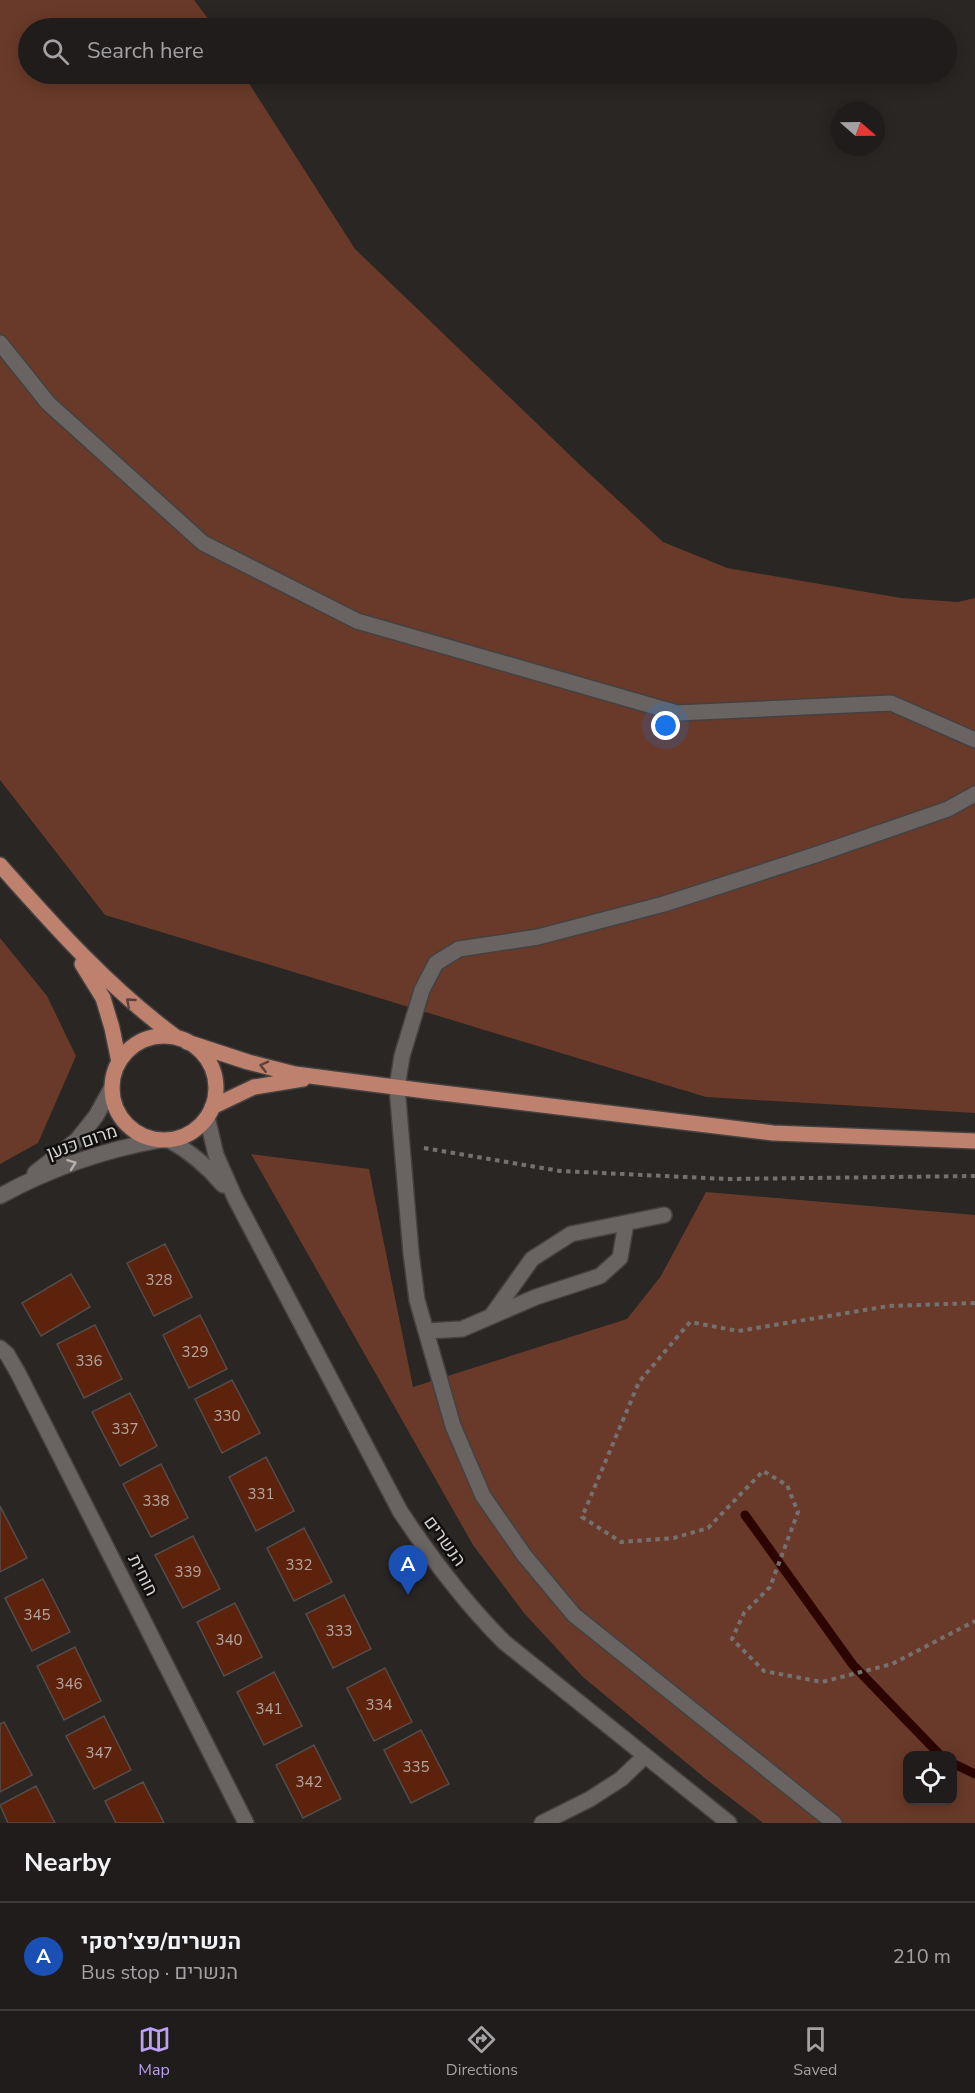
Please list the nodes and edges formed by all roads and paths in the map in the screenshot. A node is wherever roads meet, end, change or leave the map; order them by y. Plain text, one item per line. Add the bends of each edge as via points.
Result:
1 (0, 343) edge
2 (975, 740) edge
3 (975, 794) edge
4 (0, 865) edge
5 (72, 946) junction
6 (182, 1040) junction
7 (119, 1062) junction
8 (321, 1077) junction
9 (112, 1087) junction
10 (397, 1088) junction
11 (209, 1112) junction
12 (164, 1140) junction
13 (975, 1141) edge
14 (402, 1144) junction
15 (975, 1176) edge
16 (18, 1186) junction
17 (0, 1196) edge
18 (235, 1198) junction
19 (664, 1215) dead end
20 (626, 1223) junction
21 (975, 1303) edge
22 (492, 1316) junction
23 (427, 1331) junction
24 (0, 1348) edge
25 (975, 1621) edge
26 (645, 1756) junction
27 (246, 1823) edge
28 (542, 1823) edge
29 (729, 1823) edge
30 (834, 1823) edge

1 - 2 street via 48,403 204,543 357,621 677,713 891,703
3 - 10 street via 948,809 664,904 538,937 459,949 436,963 423,990 402,1056
4 - 5 main road
6 -> 5 main road via 120,993
5 - 7 main road via 103,998
6 - 7 main road via 160,1036 143,1040
8 -> 6 main road via 248,1062
6 - 11 main road via 200,1050 209,1062 215,1092
7 - 9 main road
8 - 10 main road
8 - 11 main road via 254,1087
9 - 12 main road via 120,1117 131,1129 144,1137
9 - 16 street, מרום כנען via 77,1140
10 - 13 main road via 773,1133
10 - 14 street
11 - 12 main road via 196,1128
11 - 18 street, הנשרים via 216,1155
16 -> 12 street, מרום כנען via 73,1163 131,1145
12 - 18 street, הנשרים via 206,1165
14 - 15 path via 560,1171 727,1179
14 - 23 street via 417,1300
16 - 17 street, מרום כנען
18 - 26 street, הנשרים via 400,1512 430,1555 475,1613 504,1642
19 - 20 street
20 - 22 street via 572,1234 532,1259
20 - 22 street via 620,1258 600,1276
21 - 25 path via 889,1306 738,1331 690,1322 639,1382 582,1516 621,1542 674,1538 708,1528 763,1471 787,1485 798,1512 770,1587 744,1613 732,1639 764,1671 822,1682 892,1664
22 - 23 street via 462,1329
23 - 30 street via 453,1426 483,1496 524,1555 574,1615
24 - 27 street, חוחית via 18,1373
26 - 28 street via 621,1779 591,1799
26 - 29 street, הנשרים

